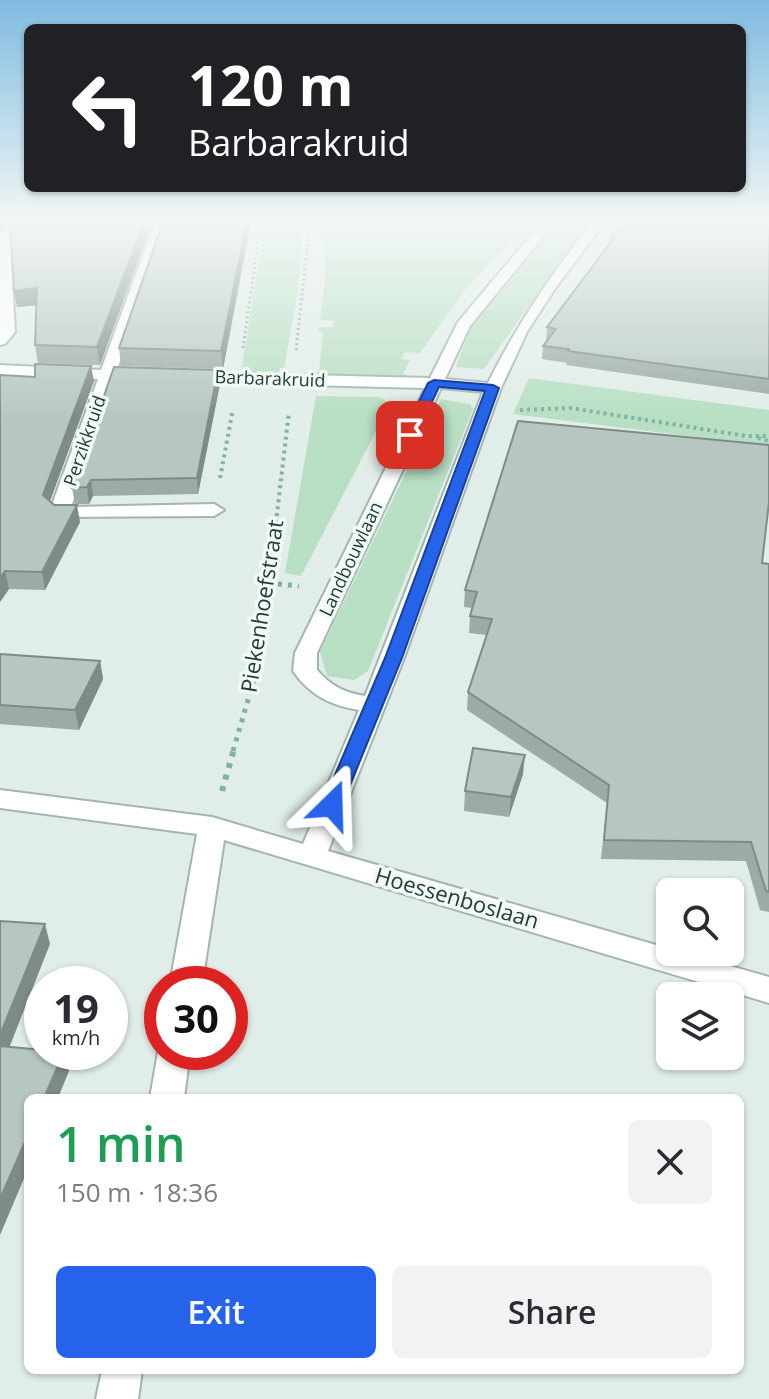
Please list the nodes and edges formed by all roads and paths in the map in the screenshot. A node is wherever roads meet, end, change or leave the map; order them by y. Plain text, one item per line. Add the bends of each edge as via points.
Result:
1 (5, 287) edge
2 (138, 287) edge
3 (303, 287) edge
4 (494, 287) edge
5 (552, 287) edge
6 (0, 341) edge
7 (0, 370) edge
8 (108, 375) junction
9 (293, 380) junction
10 (434, 383) junction
11 (493, 388) junction
12 (485, 408) junction
13 (769, 438) edge
14 (214, 510) dead end
15 (373, 705) junction
16 (0, 799) edge
17 (212, 827) junction
18 (312, 855) junction
19 (189, 966) edge
20 (769, 990) edge
21 (171, 1070) edge
22 (168, 1094) edge
23 (121, 1374) edge
24 (117, 1399) edge

1 - 6 street via 8,332
2 - 8 street, Perzikkruid
3 - 9 path, Piekenhoefstraat
4 - 10 street, Landbouwlaan via 463,325
5 - 11 street via 528,320
7 - 8 street, Barbarakruid
8 - 9 street, Barbarakruid
8 - 14 street, Perzikkruid via 59,513
9 - 10 street, Barbarakruid
9 - 17 path, Piekenhoefstraat via 258,666
10 - 11 street, Barbarakruid
10 - 15 street, Landbouwlaan via 306,653 305,671 321,691
11 - 12 street
12 - 13 path via 571,408
12 - 15 street
15 - 18 street
16 - 17 street, Hoessenboslaan
17 - 18 street, Hoessenboslaan
17 - 19 street
18 - 20 street, Hoessenboslaan
21 - 22 street
23 - 24 street

